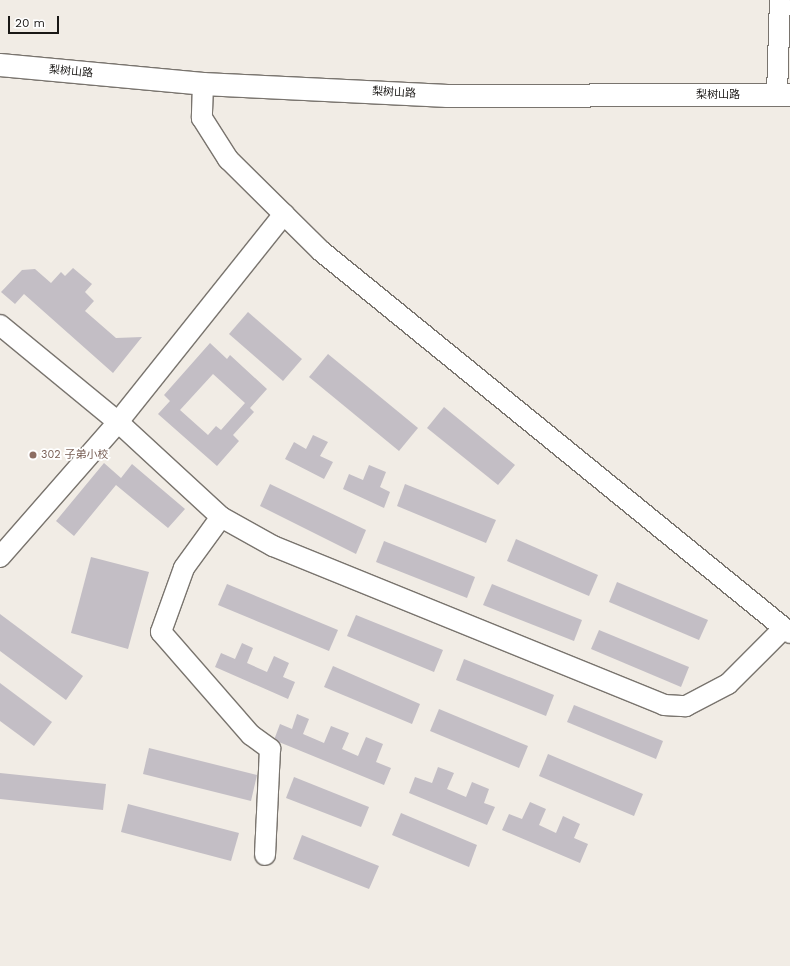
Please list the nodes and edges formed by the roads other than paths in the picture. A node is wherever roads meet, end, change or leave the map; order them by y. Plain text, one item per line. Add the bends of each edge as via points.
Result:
1 (780, 0) edge
2 (0, 65) edge
3 (203, 84) junction
4 (784, 95) edge
5 (284, 214) junction
6 (0, 325) edge
7 (118, 422) junction
8 (221, 517) junction
9 (0, 557) edge
10 (787, 630) edge
11 (265, 855) dead end

1 - 4 street
2 - 3 main road, 梨树山路
3 - 4 main road, 梨树山路 via 448,96
3 - 5 street via 202,118 228,159
5 - 7 street
5 - 10 street via 327,256
6 - 7 street
7 - 8 street
7 - 9 street
8 - 10 street via 273,546 664,706 686,706 728,684
8 - 11 street via 184,568 161,632 250,735 270,749

